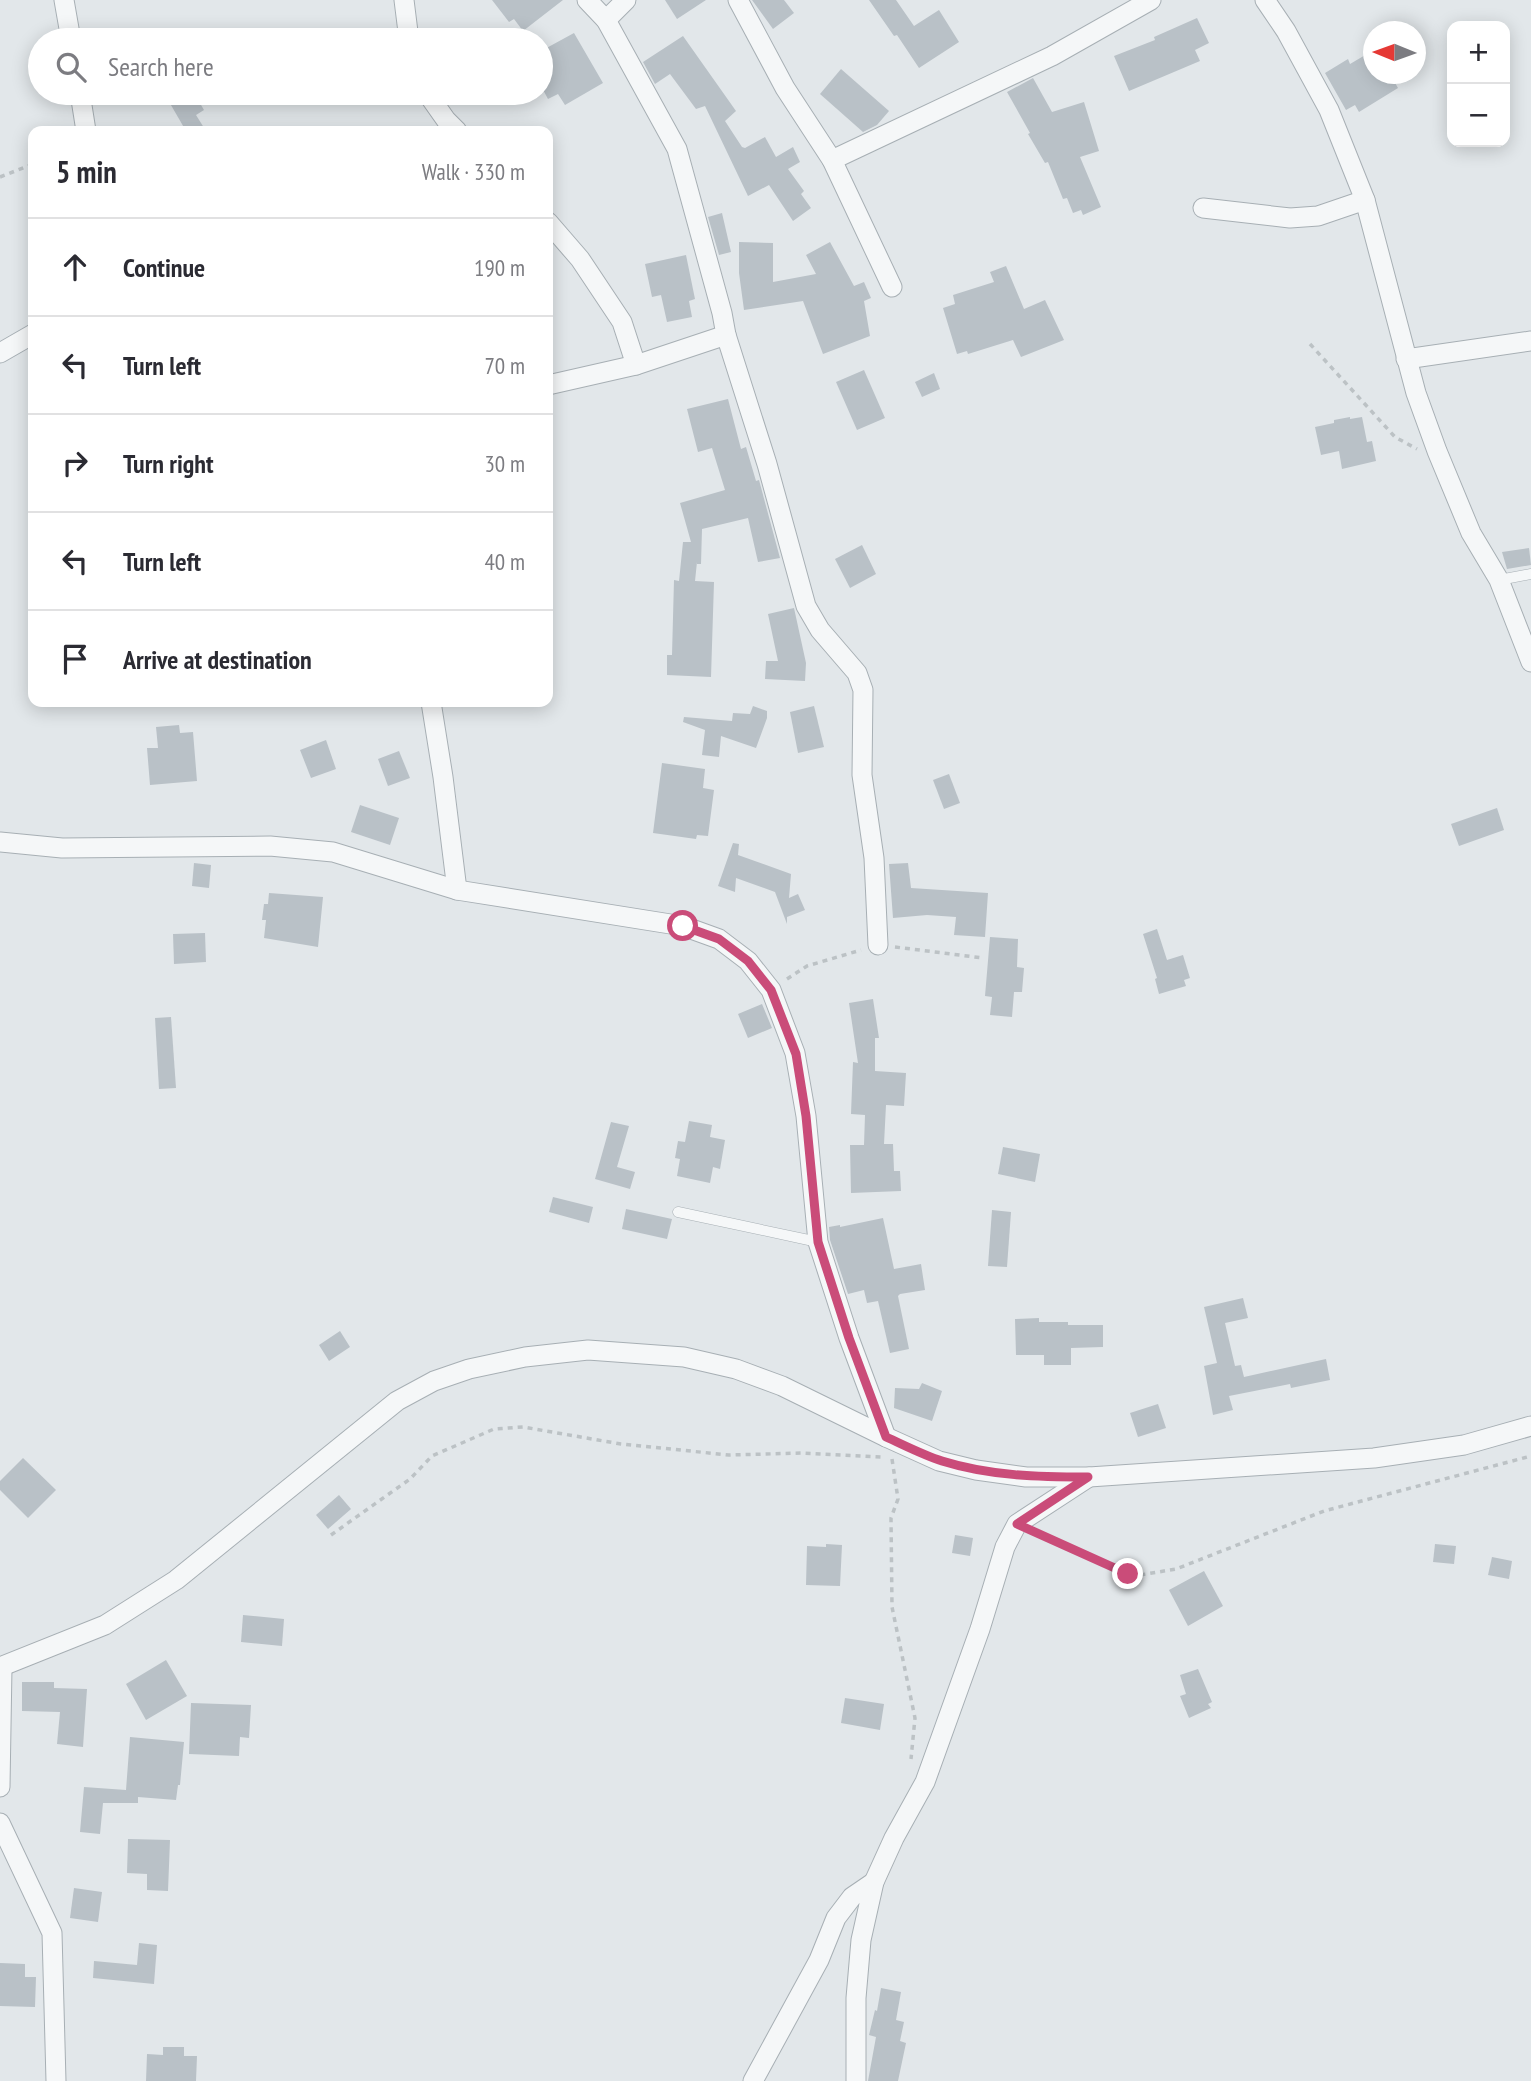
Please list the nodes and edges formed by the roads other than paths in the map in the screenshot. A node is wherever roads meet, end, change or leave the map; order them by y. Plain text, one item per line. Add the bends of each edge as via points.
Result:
1 (64, 0) edge
2 (404, 0) edge
3 (587, 0) edge
4 (625, 0) edge
5 (738, 0) edge
6 (1151, 0) edge
7 (1265, 0) edge
8 (606, 20) junction
9 (69, 28) edge
10 (408, 28) edge
11 (82, 105) edge
12 (435, 105) edge
13 (85, 126) edge
14 (452, 126) edge
15 (832, 160) junction
16 (1365, 201) junction
17 (1203, 208) dead end
18 (553, 228) edge
19 (892, 287) dead end
20 (726, 335) junction
21 (28, 337) edge
22 (1531, 341) edge
23 (0, 354) edge
24 (1406, 359) junction
25 (636, 365) junction
26 (553, 384) edge
27 (1531, 574) edge
28 (1499, 580) junction
29 (1531, 662) edge
30 (432, 707) edge
31 (0, 842) edge
32 (457, 890) junction
33 (878, 945) dead end
34 (678, 1212) dead end
35 (818, 1242) junction
36 (1531, 1426) edge
37 (886, 1437) junction
38 (1088, 1477) junction
39 (1, 1667) edge
40 (0, 1787) edge
41 (0, 1823) edge
42 (874, 1882) junction
43 (56, 2081) edge
44 (753, 2081) edge
45 (856, 2081) edge

1 - 9 street
2 - 10 street
3 - 8 street
4 - 8 street
5 - 15 street via 785,88
6 - 15 street via 1052,56
7 - 16 street via 1329,110
8 - 20 street via 677,149
11 - 13 street
12 - 14 street
15 - 19 street
16 - 17 street via 1318,216 1290,218
16 - 24 street
18 - 25 street via 580,258 622,322
20 - 25 street
20 - 33 street via 806,607 857,673 863,690 862,775 874,858
21 - 23 street
22 - 24 street
24 - 28 street via 1471,533
25 - 26 street
27 - 28 lane
28 - 29 street
30 - 32 street
31 - 32 street via 62,848 270,846 333,852
32 - 35 street via 683,926 719,939 748,961 771,990 796,1054
34 - 35 lane
35 - 37 street
36 - 38 street via 1464,1445 1374,1458
37 - 38 street via 939,1461 976,1470 1026,1477
37 - 39 street via 782,1385 684,1357 588,1350 469,1369 434,1381 397,1402 176,1580 105,1625
38 - 42 street via 1017,1524 1005,1547 925,1782
39 - 40 street
41 - 43 street via 52,1933
42 - 44 street via 852,1897 836,1918 819,1960
42 - 45 street via 856,1998

